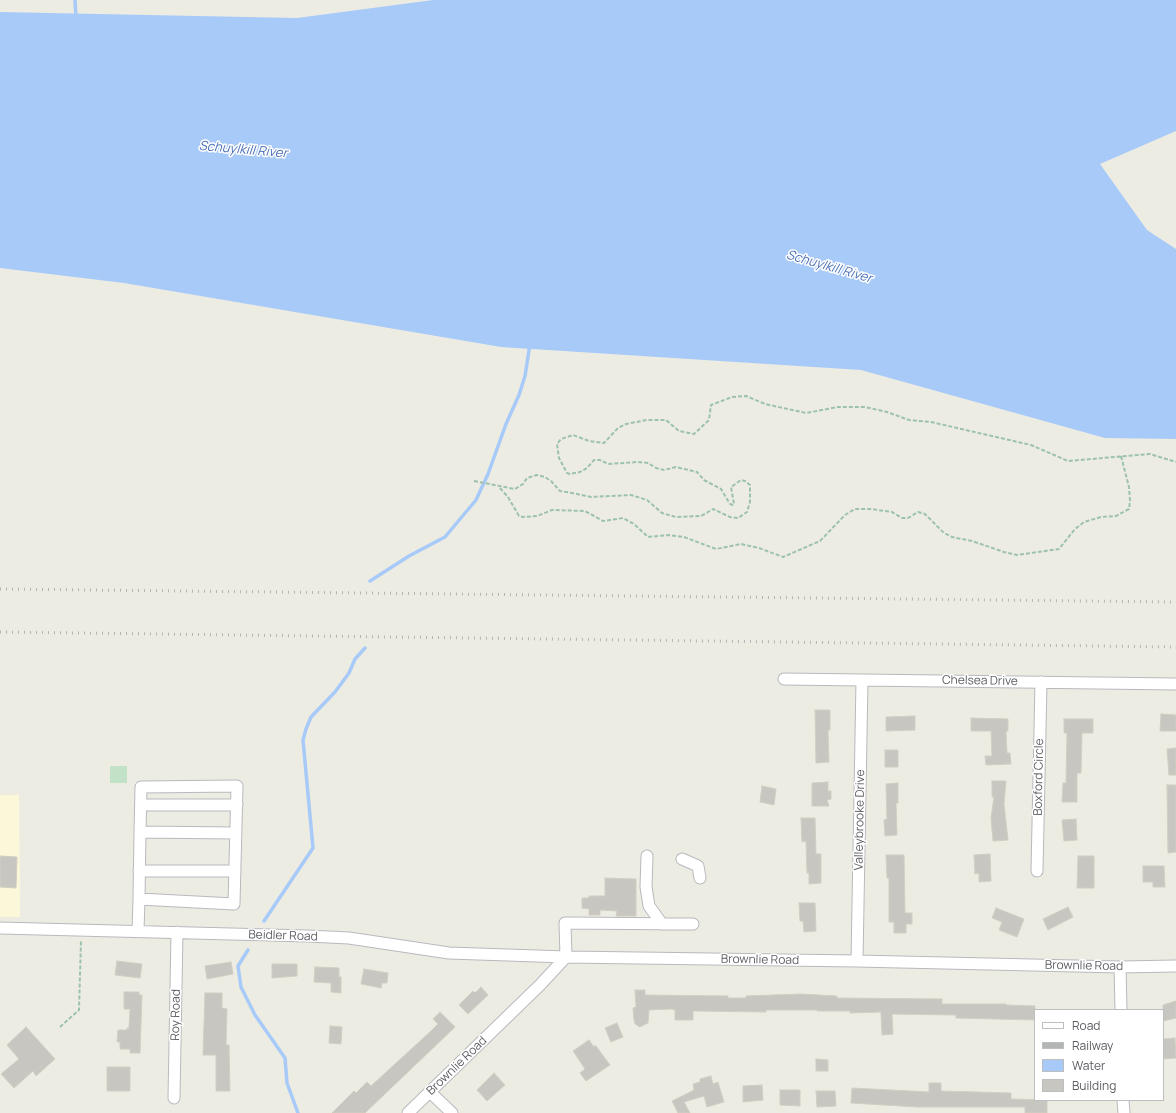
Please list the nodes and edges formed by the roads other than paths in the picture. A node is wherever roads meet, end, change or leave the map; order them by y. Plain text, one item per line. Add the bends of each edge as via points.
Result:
1 (784, 679) dead end
2 (862, 680) junction
3 (1041, 682) junction
4 (1176, 684) edge
5 (237, 805) junction
6 (141, 806) junction
7 (140, 832) junction
8 (236, 833) junction
9 (647, 856) dead end
10 (682, 859) dead end
11 (139, 870) junction
12 (235, 871) junction
13 (1036, 871) dead end
14 (700, 878) dead end
15 (139, 900) junction
16 (662, 924) junction
17 (693, 924) dead end
18 (0, 928) edge
19 (138, 931) junction
20 (177, 932) junction
21 (566, 957) junction
22 (857, 961) junction
23 (1176, 966) edge
24 (1120, 967) junction
25 (1121, 1009) edge
26 (430, 1092) junction
27 (174, 1098) dead end
28 (1123, 1101) edge
29 (408, 1113) edge
30 (452, 1113) edge
31 (1124, 1113) edge

1 - 2 street, Chelsea Drive
2 - 3 street, Chelsea Drive
2 - 22 street, Valleybrooke Drive
3 - 4 street, Chelsea Drive
3 - 13 street, Boxford Circle
5 - 6 street
5 - 6 street via 237,786 141,787
5 - 8 street
6 - 7 street
7 - 8 street
7 - 11 street
8 - 12 street
9 - 16 street via 646,887 649,906
10 - 14 street via 698,866
11 - 12 street
11 - 15 street
12 - 15 street via 234,904
15 - 19 street
16 - 17 street
16 - 21 street via 565,923
18 - 19 street, Beidler Road
19 - 20 street, Beidler Road
20 - 21 street, Beidler Road via 349,938 449,953
20 - 27 street, Roy Road
21 - 22 street, Brownlie Road
21 - 26 street, Brownlie Road via 540,986
22 - 24 street, Brownlie Road
23 - 24 street, Brownlie Road
24 - 25 street
26 - 29 street, Brownlie Road
26 - 30 street
28 - 31 street

